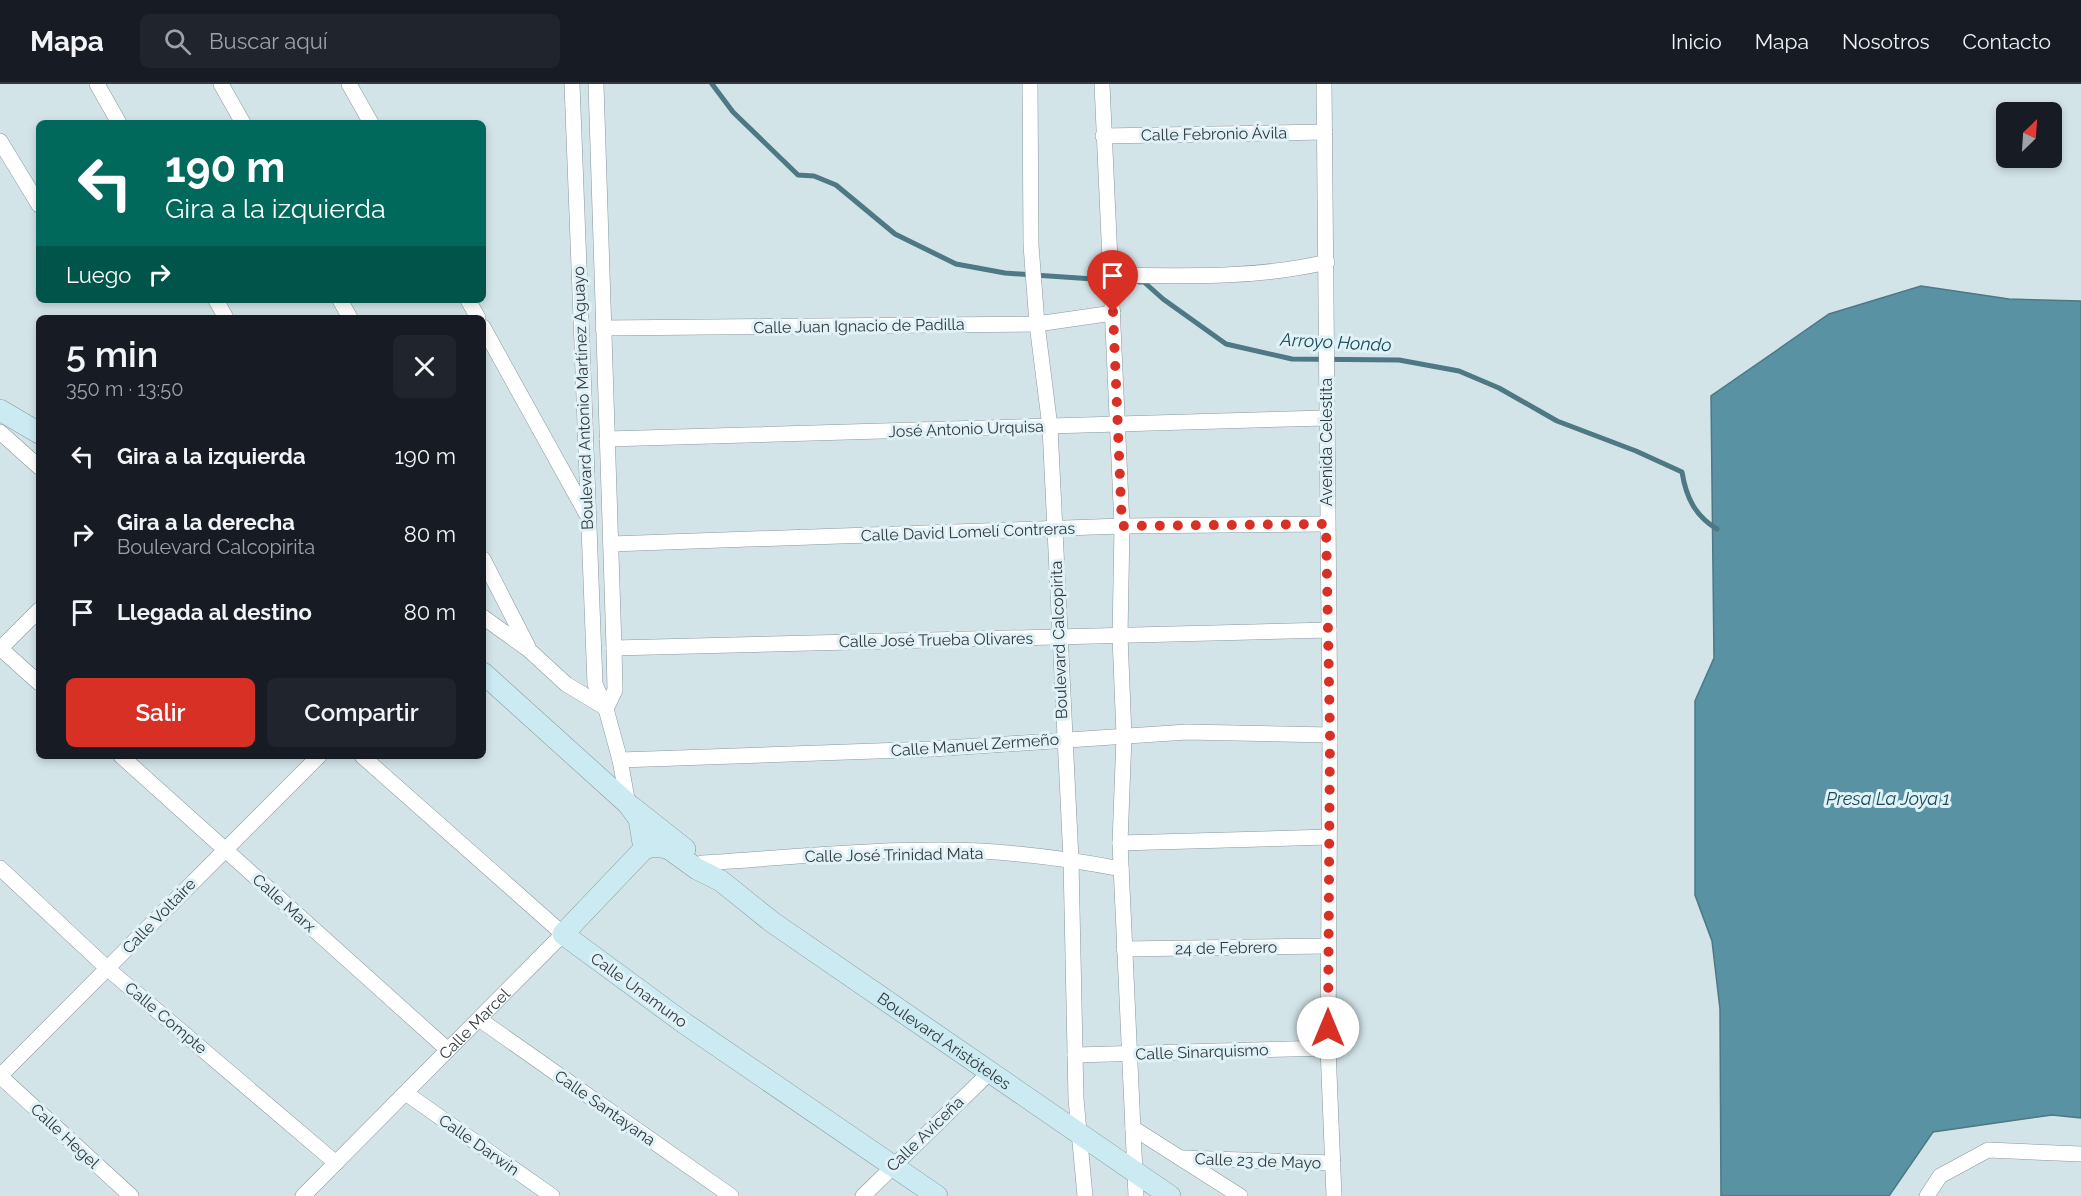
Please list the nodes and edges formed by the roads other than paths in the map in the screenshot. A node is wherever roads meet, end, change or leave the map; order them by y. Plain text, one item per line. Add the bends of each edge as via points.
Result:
1 (97, 84) edge
2 (221, 84) edge
3 (349, 84) edge
4 (572, 84) edge
5 (596, 84) edge
6 (1030, 84) edge
7 (1102, 84) edge
8 (1324, 84) edge
9 (117, 120) edge
10 (241, 120) edge
11 (369, 120) edge
12 (1325, 132) junction
13 (1103, 136) junction
14 (0, 141) edge
15 (36, 200) edge
16 (1327, 262) junction
17 (1111, 277) junction
18 (1113, 312) junction
19 (1037, 324) junction
20 (603, 328) junction
21 (486, 332) edge
22 (0, 410) edge
23 (1325, 418) junction
24 (1117, 423) junction
25 (1050, 427) junction
26 (36, 431) edge
27 (0, 432) edge
28 (607, 439) junction
29 (36, 464) edge
30 (587, 515) junction
31 (1326, 524) junction
32 (1122, 526) junction
33 (1056, 529) junction
34 (611, 544) junction
35 (486, 565) edge
36 (36, 613) edge
37 (486, 619) edge
38 (1329, 630) junction
39 (1120, 636) junction
40 (1058, 637) junction
41 (0, 648) edge
42 (614, 648) junction
43 (529, 650) junction
44 (486, 676) edge
45 (36, 680) edge
46 (606, 709) junction
47 (1330, 735) junction
48 (1124, 736) junction
49 (1064, 739) junction
50 (124, 759) edge
51 (316, 759) edge
52 (365, 759) edge
53 (620, 760) junction
54 (628, 804) junction
55 (1329, 837) junction
56 (1120, 843) junction
57 (225, 849) junction
58 (644, 849) junction
59 (1071, 860) junction
60 (702, 862) junction
61 (0, 868) edge
62 (1121, 869) junction
63 (721, 882) junction
64 (563, 934) junction
65 (1328, 946) junction
66 (1124, 949) junction
67 (108, 969) junction
68 (479, 1019) junction
69 (1328, 1048) junction
70 (448, 1050) junction
71 (1130, 1054) junction
72 (1075, 1055) junction
73 (989, 1073) junction
74 (0, 1076) edge
75 (407, 1094) junction
76 (1133, 1128) junction
77 (1079, 1134) junction
78 (2081, 1154) edge
79 (1183, 1158) junction
80 (336, 1163) junction
81 (1333, 1163) junction
82 (892, 1165) junction
83 (1135, 1172) junction
84 (131, 1196) edge
85 (303, 1196) edge
86 (552, 1196) edge
87 (731, 1196) edge
88 (862, 1196) edge
89 (937, 1196) edge
90 (1085, 1196) edge
91 (1136, 1196) edge
92 (1170, 1196) edge
93 (1240, 1196) edge
94 (1334, 1196) edge
95 (1927, 1196) edge

1 - 9 street
2 - 10 street
3 - 11 street
4 - 30 street, Boulevard Antonio Martínez Aguayo
5 - 20 street, Boulevard Antonio Martínez Aguayo
6 - 19 street, Boulevard Calcopirita via 1031,245
7 - 13 street
8 - 12 street, Avenida Celestita
12 - 13 street, Calle Febronio Ávila
12 - 16 street, Avenida Celestita
13 - 17 street
14 - 15 street
16 - 17 street via 1239,275
16 - 23 street, Avenida Celestita
17 - 18 street
18 - 19 street, Calle Juan Ignacio de Padilla
18 - 24 street
19 - 20 street, Calle Juan Ignacio de Padilla
19 - 25 street, Boulevard Calcopirita
20 - 28 street, Boulevard Antonio Martínez Aguayo
21 - 30 street
22 - 26 street
23 - 24 street, José Antonio Urquisa
23 - 31 street, Avenida Celestita
24 - 25 street, José Antonio Urquisa
24 - 32 street
25 - 28 street, José Antonio Urquisa
25 - 33 street, Boulevard Calcopirita
27 - 29 street
28 - 34 street, Boulevard Antonio Martínez Aguayo
30 - 46 street, Boulevard Antonio Martínez Aguayo via 595,684
31 - 32 street, Calle David Lomelí Contreras
31 - 38 street, Avenida Celestita
32 - 33 street, Calle David Lomelí Contreras
32 - 39 street
33 - 34 street, Calle David Lomelí Contreras
33 - 40 street, Boulevard Calcopirita
34 - 42 street, Boulevard Antonio Martínez Aguayo
35 - 43 street
36 - 41 street
37 - 43 street
38 - 39 street, Calle José Trueba Olivares
38 - 47 street, Avenida Celestita
39 - 40 street, Calle José Trueba Olivares
39 - 48 street
40 - 42 street, Calle José Trueba Olivares
40 - 49 street, Boulevard Calcopirita
41 - 45 street
42 - 46 street, Boulevard Antonio Martínez Aguayo via 615,690
43 - 46 street via 566,684
44 - 54 street, Boulevard Aristóteles
46 - 53 street, Boulevard Antonio Martínez Aguayo
47 - 48 street, Calle Manuel Zermeño via 1187,732
47 - 55 street, Avenida Celestita
48 - 49 street, Calle Manuel Zermeño
48 - 56 street
49 - 53 street, Calle Manuel Zermeño via 932,749
49 - 59 street, Boulevard Calcopirita
50 - 57 street, Calle Marx
51 - 57 street, Calle Voltaire
52 - 64 street, Calle Unamuno
53 - 54 street, Boulevard Antonio Martínez Aguayo
54 - 58 street, Boulevard Aristóteles via 639,819
54 - 60 street, Boulevard Aristóteles
55 - 56 street
55 - 65 street, Avenida Celestita
56 - 62 street
57 - 67 street, Calle Voltaire
57 - 70 street, Calle Marx
58 - 63 street, Boulevard Aristóteles via 662,845
58 - 64 street, Calle Marcel
59 - 60 street, Calle José Trinidad Mata via 928,850
59 - 62 street, Calle José Trinidad Mata
59 - 72 street, Boulevard Calcopirita
60 - 63 street, Boulevard Aristóteles
61 - 67 street, Calle Compte
62 - 66 street
63 - 73 street, Boulevard Aristóteles
64 - 68 street, Calle Marcel
64 - 82 street, Calle Unamuno via 684,1023
65 - 66 street, 24 de Febrero
65 - 69 street, Avenida Celestita
66 - 71 street
67 - 74 street, Calle Voltaire
67 - 80 street, Calle Compte
68 - 70 street, Calle Marcel
68 - 87 street, Calle Santayana
69 - 71 street, Calle Sinarquismo
69 - 81 street, Avenida Celestita
70 - 75 street, Calle Marcel
71 - 72 street, Calle Sinarquismo
71 - 76 street
72 - 77 street, Boulevard Calcopirita
73 - 77 street, Boulevard Aristóteles
73 - 82 street, Calle Aviceña
74 - 84 street, Calle Hegel
75 - 80 street, Calle Marcel
75 - 86 street, Calle Darwin
76 - 79 street, Calle 23 de Mayo
76 - 83 street
77 - 83 street, Boulevard Aristóteles
77 - 90 street, Boulevard Calcopirita
78 - 95 street via 1988,1150 1940,1176
79 - 81 street, Calle 23 de Mayo
79 - 93 street, Calle 23 de Mayo
80 - 85 street, Calle Marcel
81 - 94 street, Avenida Celestita
82 - 88 street, Calle Aviceña
82 - 89 street, Calle Unamuno
83 - 91 street
83 - 92 street, Boulevard Aristóteles

